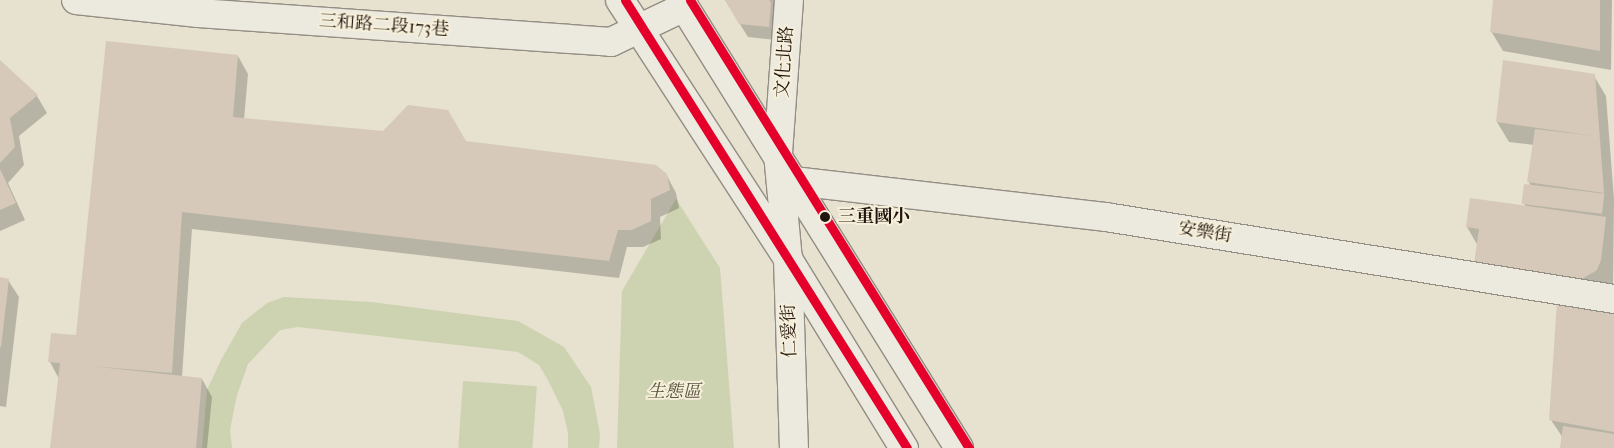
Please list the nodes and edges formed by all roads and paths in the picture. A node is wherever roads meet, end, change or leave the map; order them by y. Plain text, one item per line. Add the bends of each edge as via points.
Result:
1 (76, 0) edge
2 (620, 0) edge
3 (789, 0) edge
4 (682, 3) edge
5 (199, 6) edge
6 (640, 29) junction
7 (778, 154) junction
8 (794, 181) junction
9 (788, 259) junction
10 (1614, 299) edge
11 (794, 448) edge
12 (904, 448) edge
13 (959, 448) edge

1 - 5 street, 三和路二段173巷
2 - 6 street
3 - 7 street, 文化北路
4 - 6 street, 三和路二段173巷
4 - 7 street
5 - 6 street, 三和路二段173巷 via 611,42
6 - 9 street
7 - 8 street
7 - 9 street, 仁愛街
8 - 10 street, 安樂街 via 1106,217
8 - 13 street
9 - 11 street, 仁愛街
9 - 12 street

